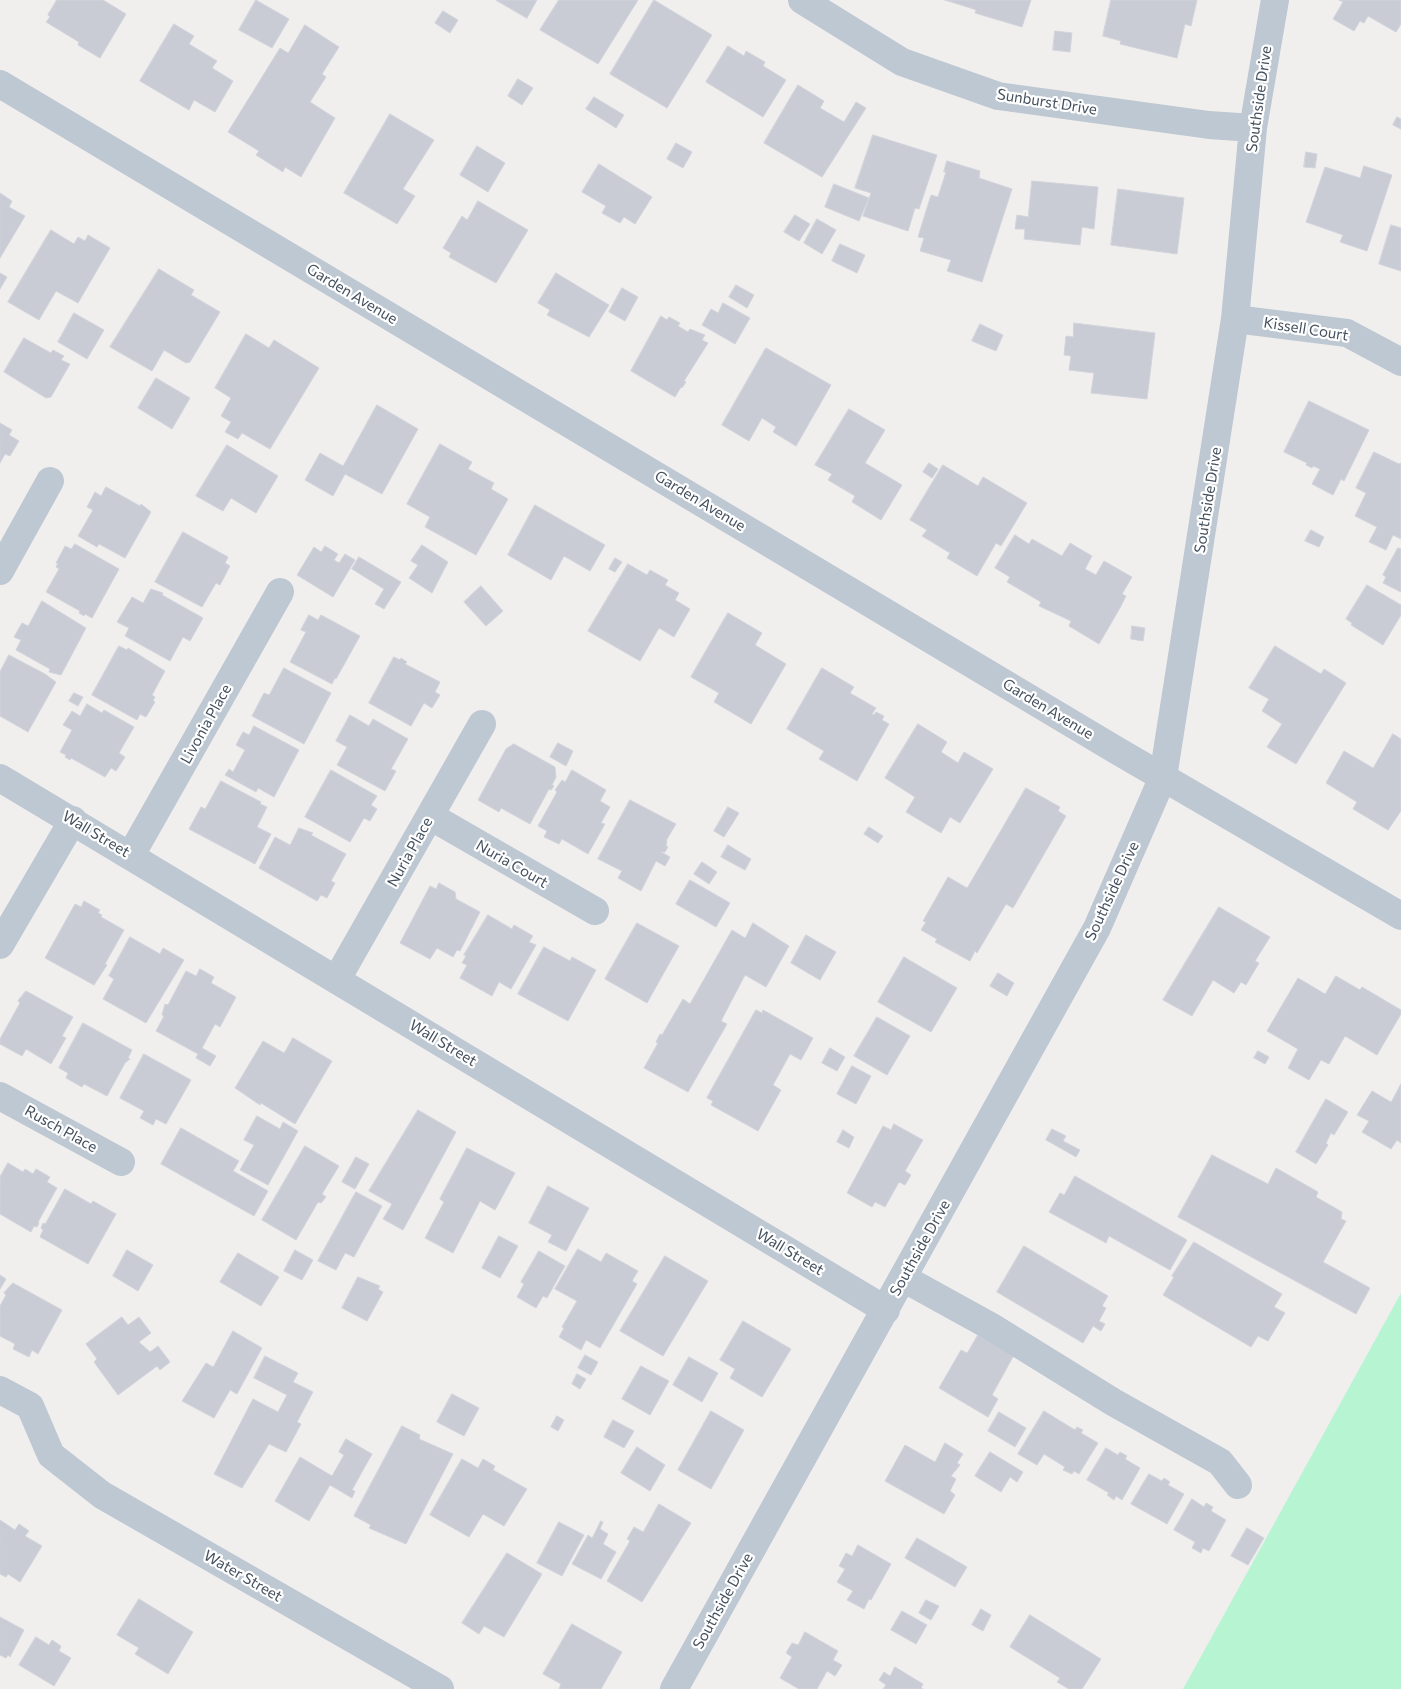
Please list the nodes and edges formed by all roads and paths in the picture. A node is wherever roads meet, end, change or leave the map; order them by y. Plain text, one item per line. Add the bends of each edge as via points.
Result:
1 (1275, 0) edge
2 (812, 2) edge
3 (0, 84) edge
4 (1253, 128) junction
5 (1235, 319) junction
6 (1401, 362) edge
7 (50, 482) dead end
8 (0, 571) edge
9 (280, 592) dead end
10 (482, 724) dead end
11 (1163, 777) junction
12 (0, 778) edge
13 (430, 816) junction
14 (72, 820) junction
15 (131, 855) junction
16 (595, 912) dead end
17 (1401, 916) edge
18 (0, 946) edge
19 (337, 980) junction
20 (0, 1096) edge
21 (122, 1162) dead end
22 (903, 1278) junction
23 (886, 1310) junction
24 (0, 1390) edge
25 (1238, 1484) dead end
26 (440, 1689) edge
27 (674, 1689) edge

1 - 4 street, Southside Drive
2 - 4 street, Sunburst Drive via 902,62 998,96 1209,125
3 - 11 street, Garden Avenue
4 - 5 street, Southside Drive
5 - 6 street, Kissell Court via 1347,333
5 - 11 street, Southside Drive
7 - 8 street
9 - 15 street, Livonia Place
10 - 13 street, Nuria Place
11 - 17 street, Garden Avenue
11 - 22 street, Southside Drive via 1098,928
12 - 14 street, Wall Street
13 - 16 street, Nuria Court
13 - 19 street, Nuria Place
14 - 15 street, Wall Street
14 - 18 street
15 - 19 street, Wall Street
19 - 23 street, Wall Street
20 - 21 street, Rusch Place
22 - 23 street, Southside Drive
22 - 25 street via 1220,1462
23 - 27 street, Southside Drive
24 - 26 street, Water Street via 30,1406 51,1455 102,1495

